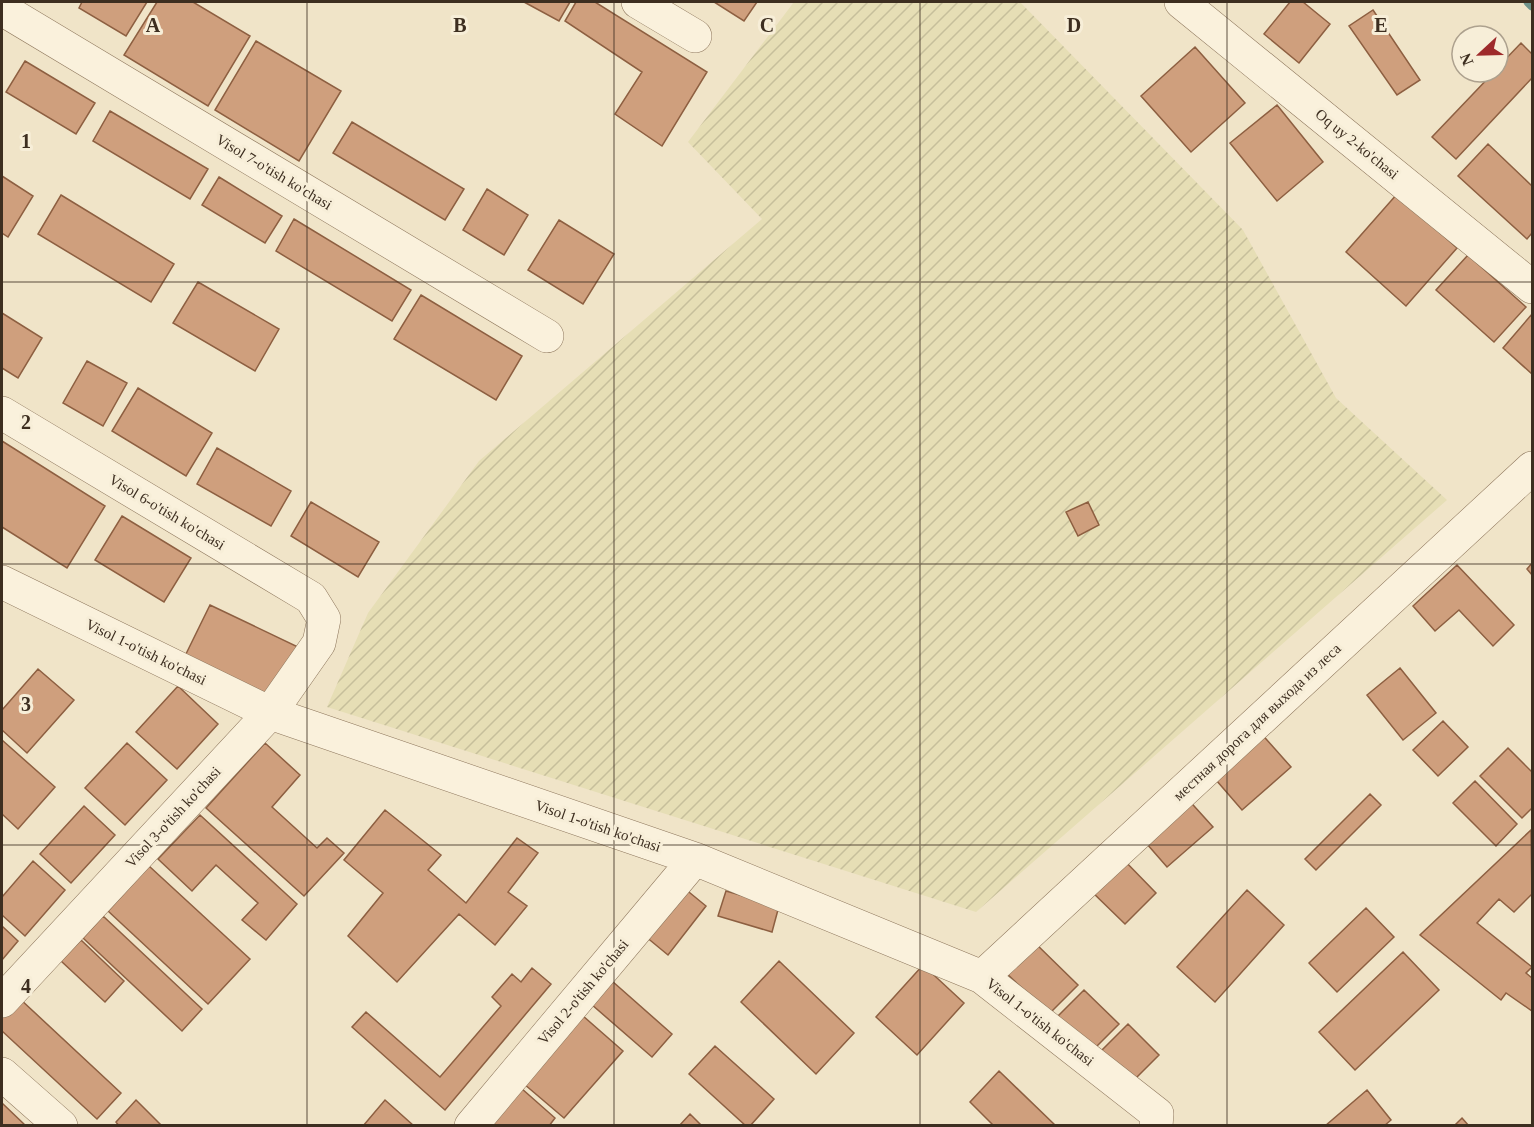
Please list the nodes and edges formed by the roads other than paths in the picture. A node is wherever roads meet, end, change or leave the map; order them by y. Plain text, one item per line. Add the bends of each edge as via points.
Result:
1 (638, 2) edge
2 (1181, 2) edge
3 (2, 9) edge
4 (695, 36) dead end
5 (1533, 287) edge
6 (547, 336) dead end
7 (2, 412) edge
8 (1533, 468) edge
9 (2, 582) edge
10 (324, 620) joint
11 (270, 712) junction
12 (695, 860) junction
13 (982, 977) junction
14 (2, 1001) edge
15 (2, 1074) edge
16 (61, 1125) edge
17 (471, 1125) edge
18 (1156, 1125) edge

1 - 4 street
2 - 5 street, Oq uy 2-ko'chasi
3 - 6 street, Visol 7-o'tish ko'chasi
7 - 10 street, Visol 6-o'tish ko'chasi via 311,598
8 - 13 street, местная дорога для выхода из леса
9 - 11 street, Visol 1-o'tish ko'chasi
10 - 11 street, Visol 3-o'tish ko'chasi via 319,643
11 - 12 street, Visol 1-o'tish ko'chasi
11 - 14 street, Visol 3-o'tish ko'chasi
12 - 13 street, Visol 1-o'tish ko'chasi
12 - 17 street, Visol 2-o'tish ko'chasi
13 - 18 street, Visol 1-o'tish ko'chasi via 1157,1113
15 - 16 street

